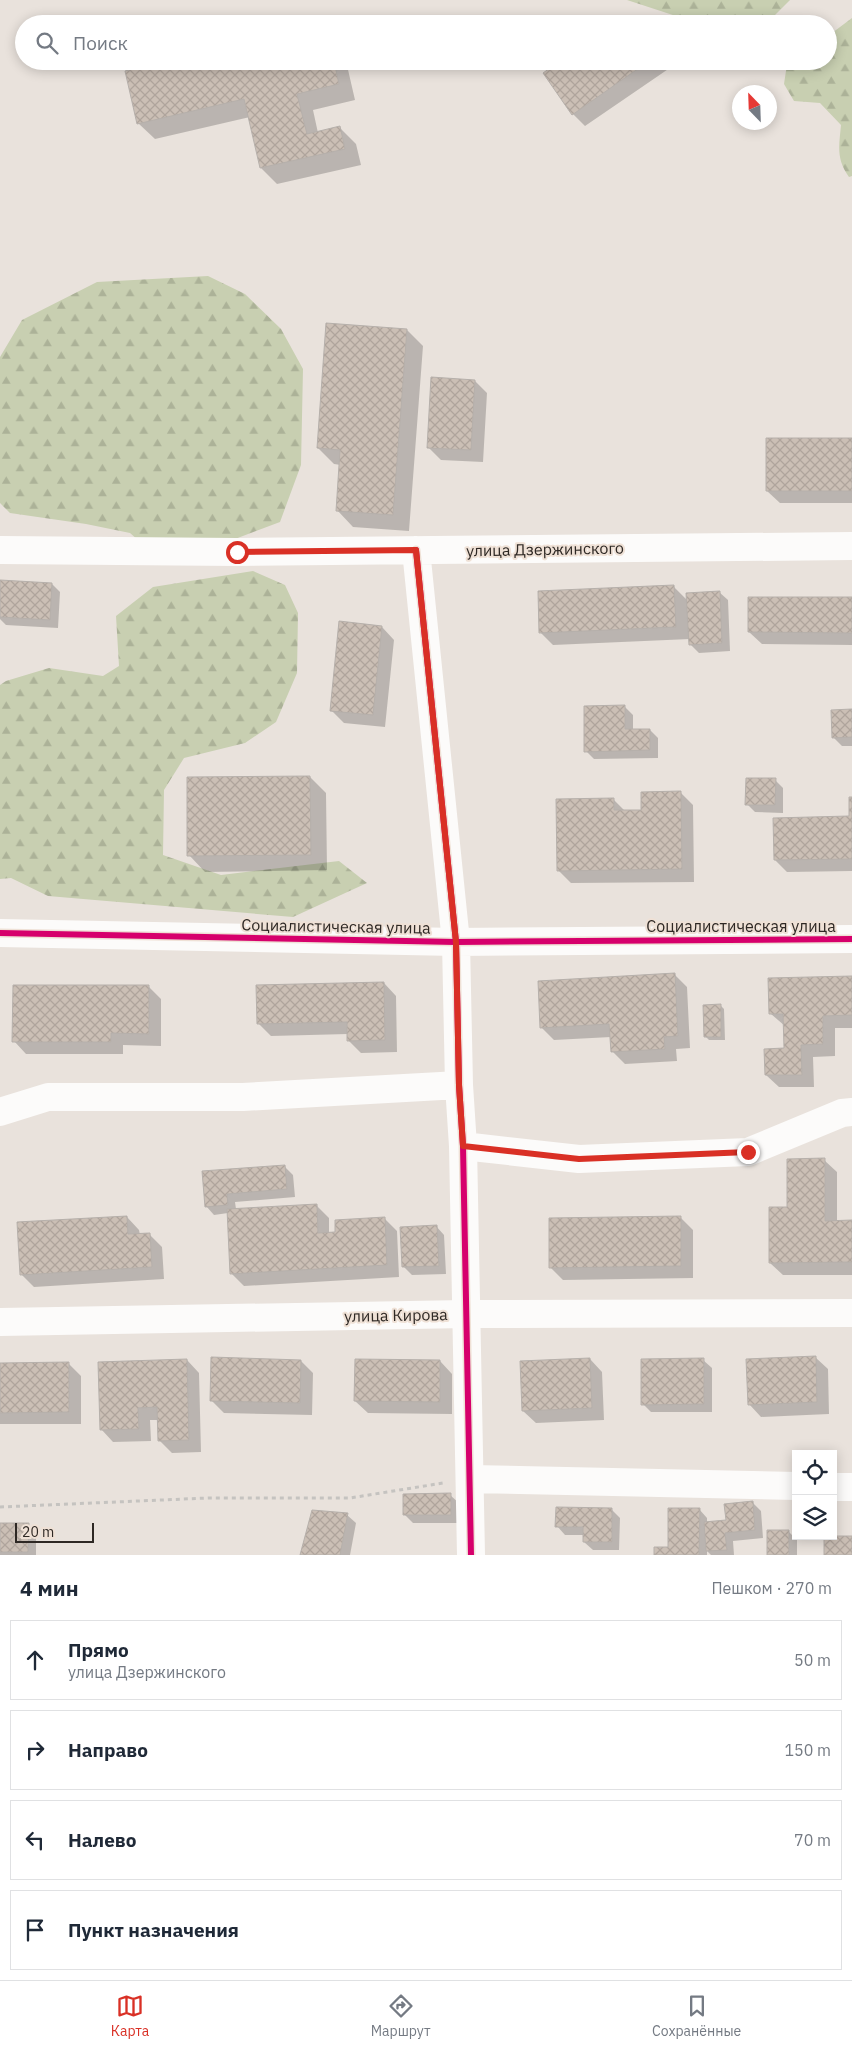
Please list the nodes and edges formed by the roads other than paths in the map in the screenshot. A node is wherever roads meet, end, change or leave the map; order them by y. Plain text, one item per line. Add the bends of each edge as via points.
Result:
1 (852, 546) edge
2 (0, 550) edge
3 (416, 550) junction
4 (0, 933) edge
5 (852, 939) edge
6 (456, 942) junction
7 (459, 1085) junction
8 (0, 1112) edge
9 (852, 1112) edge
10 (463, 1146) junction
11 (852, 1313) edge
12 (466, 1314) junction
13 (0, 1322) edge
14 (470, 1479) junction
15 (792, 1486) edge
16 (837, 1487) edge
17 (852, 1487) edge
18 (470, 1555) edge

1 - 3 street, улица Дзержинского
2 - 3 street, улица Дзержинского
3 - 6 street
4 - 6 street, Социалистическая улица
5 - 6 street, Социалистическая улица
6 - 7 street
7 - 8 street via 243,1097 48,1097
7 - 10 street
9 - 10 street via 842,1113 748,1152 579,1159
10 - 12 street
11 - 12 street, улица Кирова
12 - 13 street, улица Кирова
12 - 14 street
14 - 15 street
14 - 18 street
16 - 17 street

